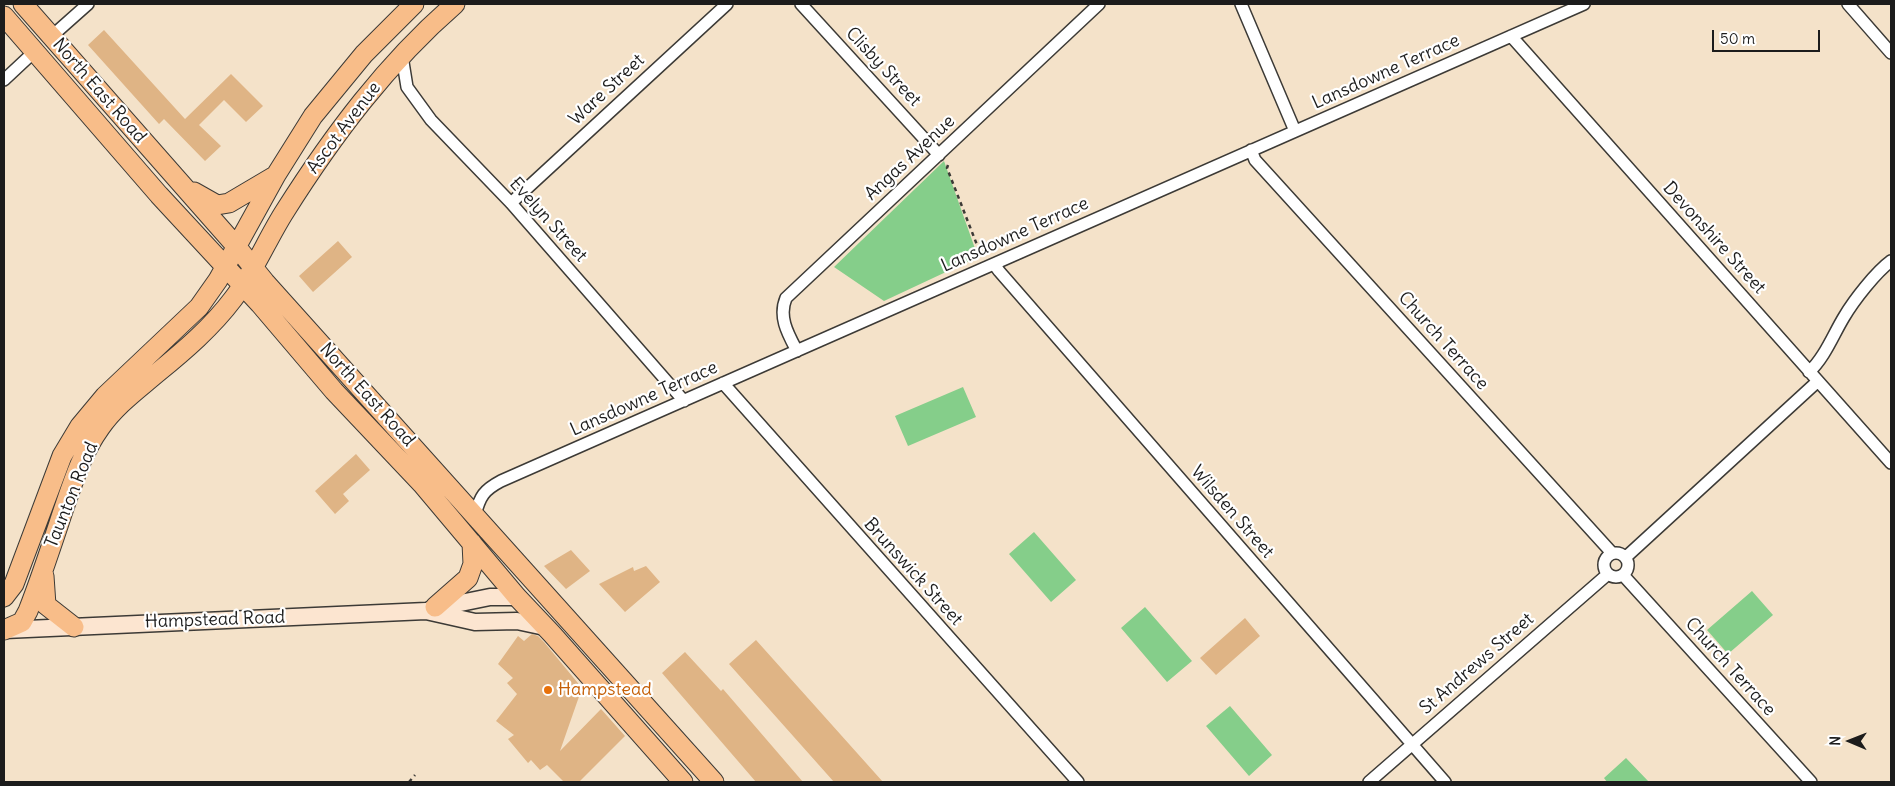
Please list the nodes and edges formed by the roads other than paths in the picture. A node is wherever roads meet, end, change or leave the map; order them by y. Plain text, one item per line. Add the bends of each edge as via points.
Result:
1 (24, 4) edge
2 (88, 4) edge
3 (414, 4) edge
4 (455, 4) edge
5 (727, 4) edge
6 (800, 4) edge
7 (1099, 4) edge
8 (1240, 4) edge
9 (1584, 4) edge
10 (1848, 4) edge
11 (4, 16) edge
12 (52, 36) junction
13 (1511, 36) junction
14 (35, 52) junction
15 (1891, 53) edge
16 (402, 56) junction
17 (4, 80) edge
18 (1295, 131) junction
19 (1251, 150) junction
20 (944, 158) junction
21 (276, 175) junction
22 (180, 184) junction
23 (511, 203) junction
24 (236, 246) junction
25 (1891, 260) edge
26 (994, 264) junction
27 (225, 267) junction
28 (253, 267) junction
29 (242, 285) junction
30 (797, 351) junction
31 (1809, 372) junction
32 (1818, 381) junction
33 (723, 384) junction
34 (684, 401) junction
35 (1891, 463) edge
36 (475, 515) junction
37 (472, 543) junction
38 (1612, 553) junction
39 (1626, 557) junction
40 (44, 565) junction
41 (1608, 574) junction
42 (1623, 575) junction
43 (4, 597) edge
44 (517, 597) junction
45 (557, 606) junction
46 (431, 609) junction
47 (74, 627) junction
48 (546, 627) junction
49 (4, 630) edge
50 (1411, 745) junction
51 (682, 782) edge
52 (714, 782) edge
53 (1078, 782) edge
54 (1369, 782) edge
55 (1445, 782) edge
56 (1811, 782) edge

1 - 12 highway, North East Road
2 - 12 street
3 - 21 highway, Ascot Avenue via 364,54 313,116
4 - 16 highway, Ascot Avenue
5 - 23 street, Ware Street
6 - 20 street, Clisby Street
7 - 20 street, Angas Avenue
8 - 18 street
9 - 13 street, Lansdowne Terrace
10 - 15 street
11 - 14 highway, North East Road
12 - 22 highway, North East Road
13 - 18 street, Lansdowne Terrace
13 - 31 street, Devonshire Street
14 - 17 street
14 - 27 highway, North East Road
16 - 23 street, Evelyn Street via 407,87 431,120
16 - 28 highway, Ascot Avenue via 372,88 325,151
18 - 19 street, Lansdowne Terrace
19 - 26 street, Lansdowne Terrace
19 - 38 street, Church Terrace via 1255,160
20 - 30 street, Angas Avenue via 786,298 782,308 784,320
21 - 22 highway via 237,200 221,205
21 - 24 highway, Ascot Avenue
22 - 24 highway, North East Road
23 - 34 street, Evelyn Street
24 - 27 highway, Taunton Road
24 - 28 highway, North East Road
25 - 31 street via 1846,314 1819,363
26 - 30 street, Lansdowne Terrace
26 - 50 street, Wilsden Street
27 - 29 highway, North East Road
27 - 43 highway, Taunton Road via 193,314 105,396 80,426 62,456 14,584
28 - 29 highway, Ascot Avenue
28 - 36 highway, North East Road
29 - 37 highway, North East Road
29 - 40 highway, Taunton Road via 215,320 134,391 100,427 84,452
30 - 33 street, Lansdowne Terrace
31 - 32 street, Devonshire Street
32 - 35 street, Devonshire Street
32 - 39 street
33 - 34 street, Lansdowne Terrace
33 - 53 street, Brunswick Street
34 - 36 street, Lansdowne Terrace via 490,487 481,496
36 - 45 highway, North East Road
37 - 44 highway, North East Road
37 - 46 highway via 473,564 468,578
38 - 39 street
38 - 41 street via 1604,561
39 - 42 street via 1629,567
40 - 47 highway via 46,605
40 - 49 highway, Taunton Road via 22,622
41 - 42 street via 1615,577
41 - 50 street, St Andrews Street
42 - 56 street, Church Terrace
44 - 45 highway
44 - 46 main road, Hampstead Road via 490,597
44 - 48 highway, North East Road
45 - 52 highway, North East Road
46 - 47 main road, Hampstead Road
46 - 48 main road, Hampstead Road via 475,622 517,621
47 - 49 main road, Hampstead Road
48 - 51 highway, North East Road
50 - 54 street, St Andrews Street
50 - 55 street, Wilsden Street

